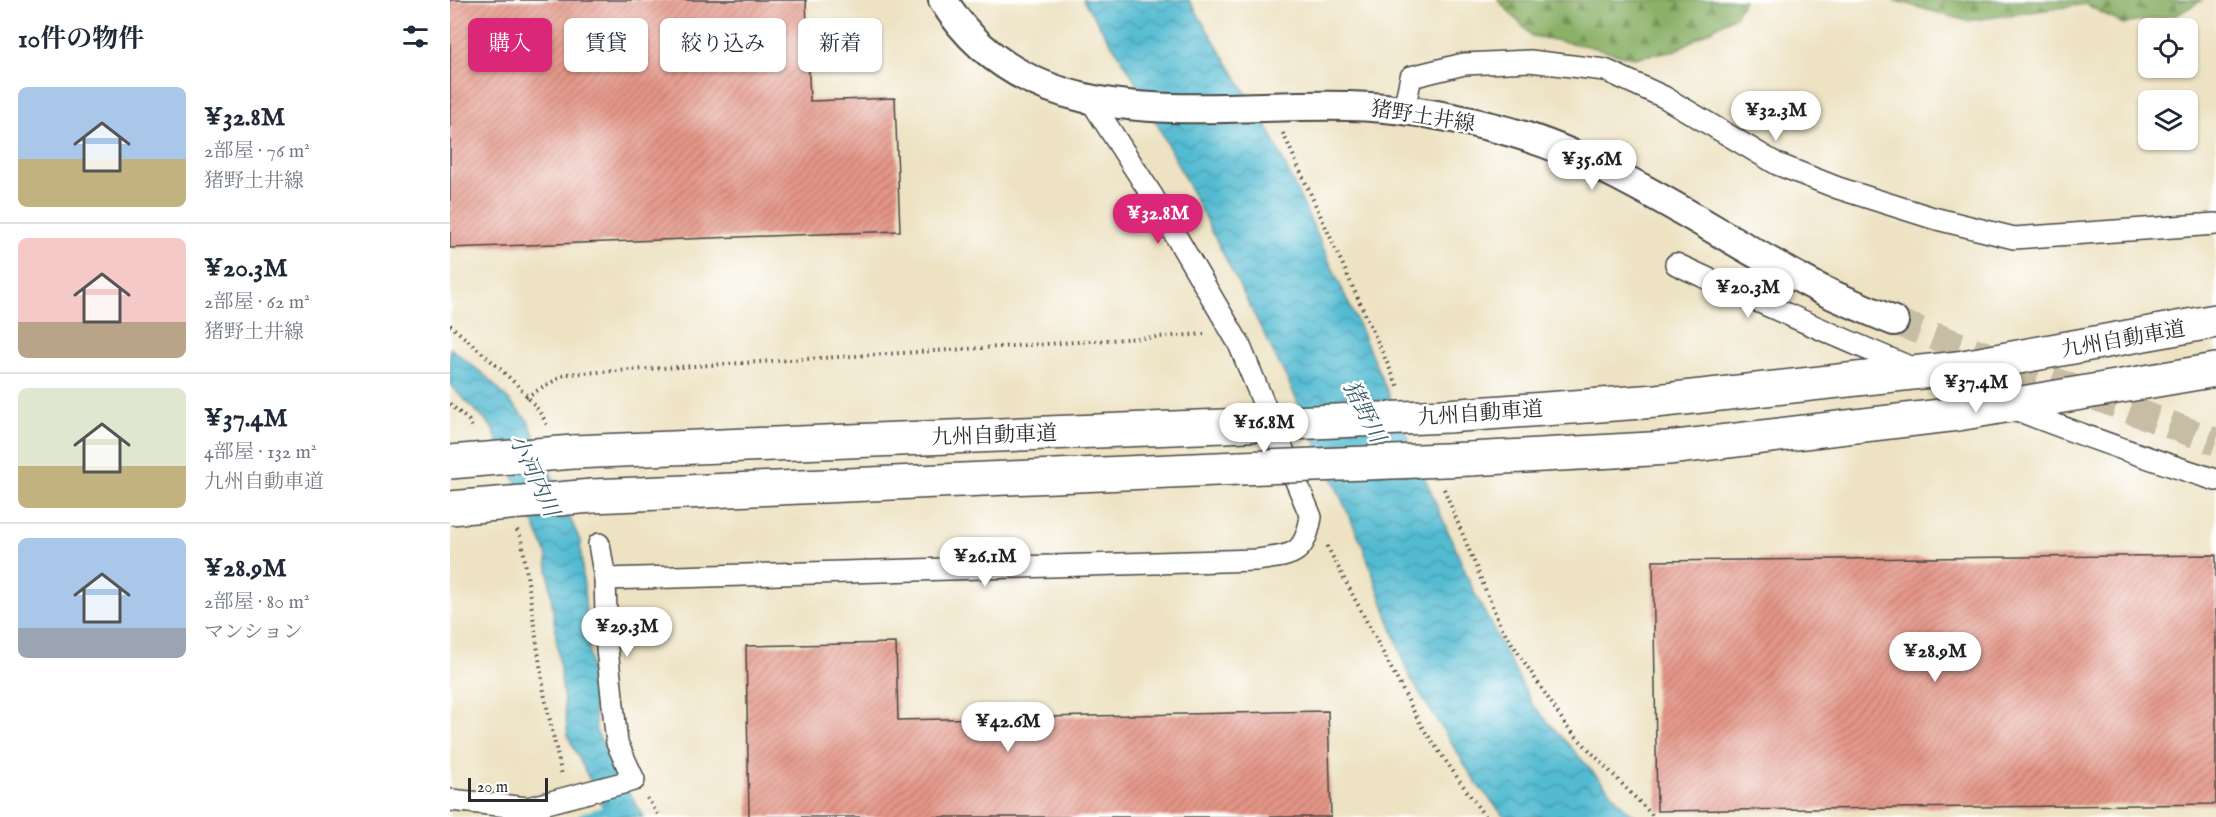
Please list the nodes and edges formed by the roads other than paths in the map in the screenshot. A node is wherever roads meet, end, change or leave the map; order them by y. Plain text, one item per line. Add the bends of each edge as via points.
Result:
1 (943, 0) edge
2 (1103, 102) junction
3 (1404, 109) junction
4 (2216, 224) edge
5 (1676, 264) dead end
6 (1894, 321) tunnel mouth
7 (2216, 321) edge
8 (2216, 370) edge
9 (1923, 372) junction
10 (450, 462) edge
11 (2216, 480) edge
12 (450, 508) edge
13 (599, 544) dead end
14 (605, 579) junction
15 (450, 800) edge

1 - 2 main road, 猪野土井線 via 955,19 987,51 1020,76 1054,91
2 - 3 main road, 猪野土井線
2 - 14 street via 1253,375 1311,517 1307,540 1291,555 1256,560
3 - 4 street via 1411,76 1464,63 1530,61 1605,70 1664,97 1777,164 1933,218 2014,238
3 - 6 main road, 猪野土井線 via 1494,127 1558,149 1643,190 1822,290
5 - 9 street via 1836,338
7 - 9 highway, 九州自動車道
8 - 12 highway, 九州自動車道, bridge via 1958,414 1668,448 592,496
9 - 10 highway, 九州自動車道, bridge via 1656,401 1447,416 573,452
9 - 11 street via 2131,453
13 - 14 street
14 - 15 street via 616,743 634,780 528,808

